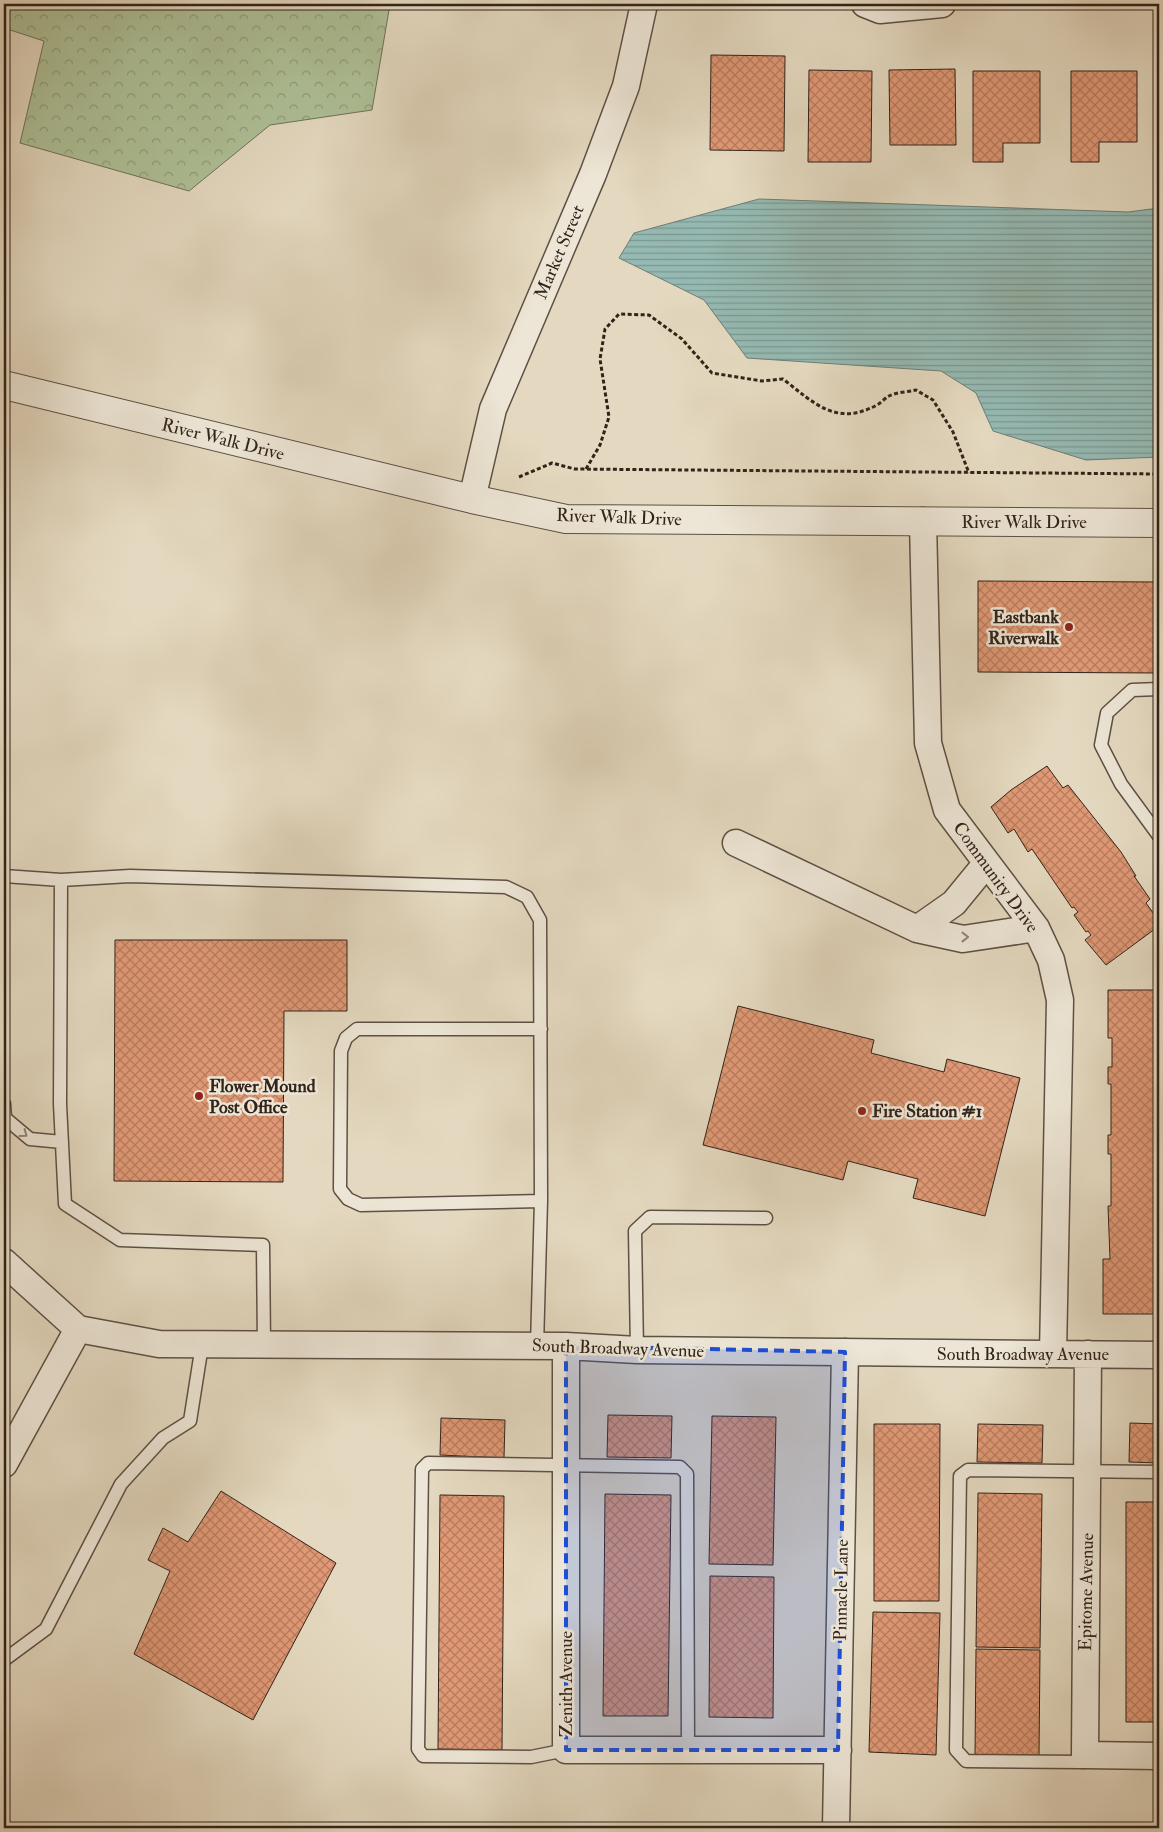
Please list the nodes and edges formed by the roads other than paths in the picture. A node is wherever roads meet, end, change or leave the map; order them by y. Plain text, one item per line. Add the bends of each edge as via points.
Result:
1 (644, 4) edge
2 (865, 4) edge
3 (942, 4) edge
4 (4, 385) edge
5 (472, 499) junction
6 (923, 521) junction
7 (1159, 523) edge
8 (1159, 689) edge
9 (1159, 836) edge
10 (736, 843) dead end
11 (986, 864) junction
12 (4, 876) edge
13 (61, 880) junction
14 (1036, 928) junction
15 (917, 929) junction
16 (541, 1030) junction
17 (4, 1104) edge
18 (62, 1142) junction
19 (540, 1201) junction
20 (766, 1218) dead end
21 (4, 1262) edge
22 (78, 1329) junction
23 (202, 1344) junction
24 (264, 1345) junction
25 (537, 1346) junction
26 (566, 1346) junction
27 (637, 1350) junction
28 (846, 1352) junction
29 (1053, 1354) junction
30 (1088, 1354) junction
31 (1159, 1355) edge
32 (4, 1464) edge
33 (566, 1465) junction
34 (1087, 1471) junction
35 (1159, 1472) edge
36 (4, 1660) edge
37 (566, 1750) junction
38 (688, 1750) junction
39 (838, 1750) junction
40 (1085, 1754) junction
41 (1159, 1756) edge
42 (836, 1828) edge

1 - 5 street, Market Street via 626,86 593,174 493,409
2 - 3 street via 880,10
4 - 5 street, River Walk Drive
5 - 6 street, River Walk Drive via 566,519
6 - 7 street, River Walk Drive
6 - 11 street, Community Drive via 928,743 947,810
8 - 9 lane via 1132,690 1107,713 1101,745 1121,784
10 - 15 street
11 - 14 street, Community Drive
11 - 15 street via 954,903
12 - 13 lane
13 - 16 lane via 130,876 506,887 526,897 540,920
13 - 18 lane
15 -> 14 street via 963,939
14 - 29 street, Community Drive via 1051,960 1060,1000
16 - 19 lane
16 - 19 lane via 357,1030 346,1038 341,1051 340,1180 340,1189 348,1199 361,1204
17 -> 18 lane via 5,1118 30,1139
18 - 24 lane via 65,1204 120,1240 263,1245
19 - 25 lane
20 - 27 lane via 650,1217 635,1231
21 - 22 street
22 - 23 street, South Broadway Avenue via 160,1344
22 - 32 street
23 - 24 street, South Broadway Avenue
23 - 36 lane via 190,1421 163,1438 121,1484 46,1629
24 - 25 street, South Broadway Avenue
25 - 26 street, South Broadway Avenue
26 - 27 street, South Broadway Avenue
26 - 33 street, Zenith Avenue
27 - 28 street, South Broadway Avenue
28 - 29 street, South Broadway Avenue
28 - 39 street, Pinnacle Lane
29 - 30 street, South Broadway Avenue
30 - 31 street, South Broadway Avenue
30 - 34 street, Epitome Avenue
33 - 37 street, Zenith Avenue
33 - 37 lane via 428,1463 422,1469 418,1750 423,1756 521,1757
33 - 38 lane via 680,1467 687,1474
34 - 35 lane
34 - 40 street, Epitome Avenue
34 - 40 lane via 968,1470 960,1476 956,1750 966,1761 1083,1762
37 - 38 street, Zenith Avenue
38 - 39 street, Zenith Avenue
39 - 42 street, Pinnacle Lane
40 - 41 street

